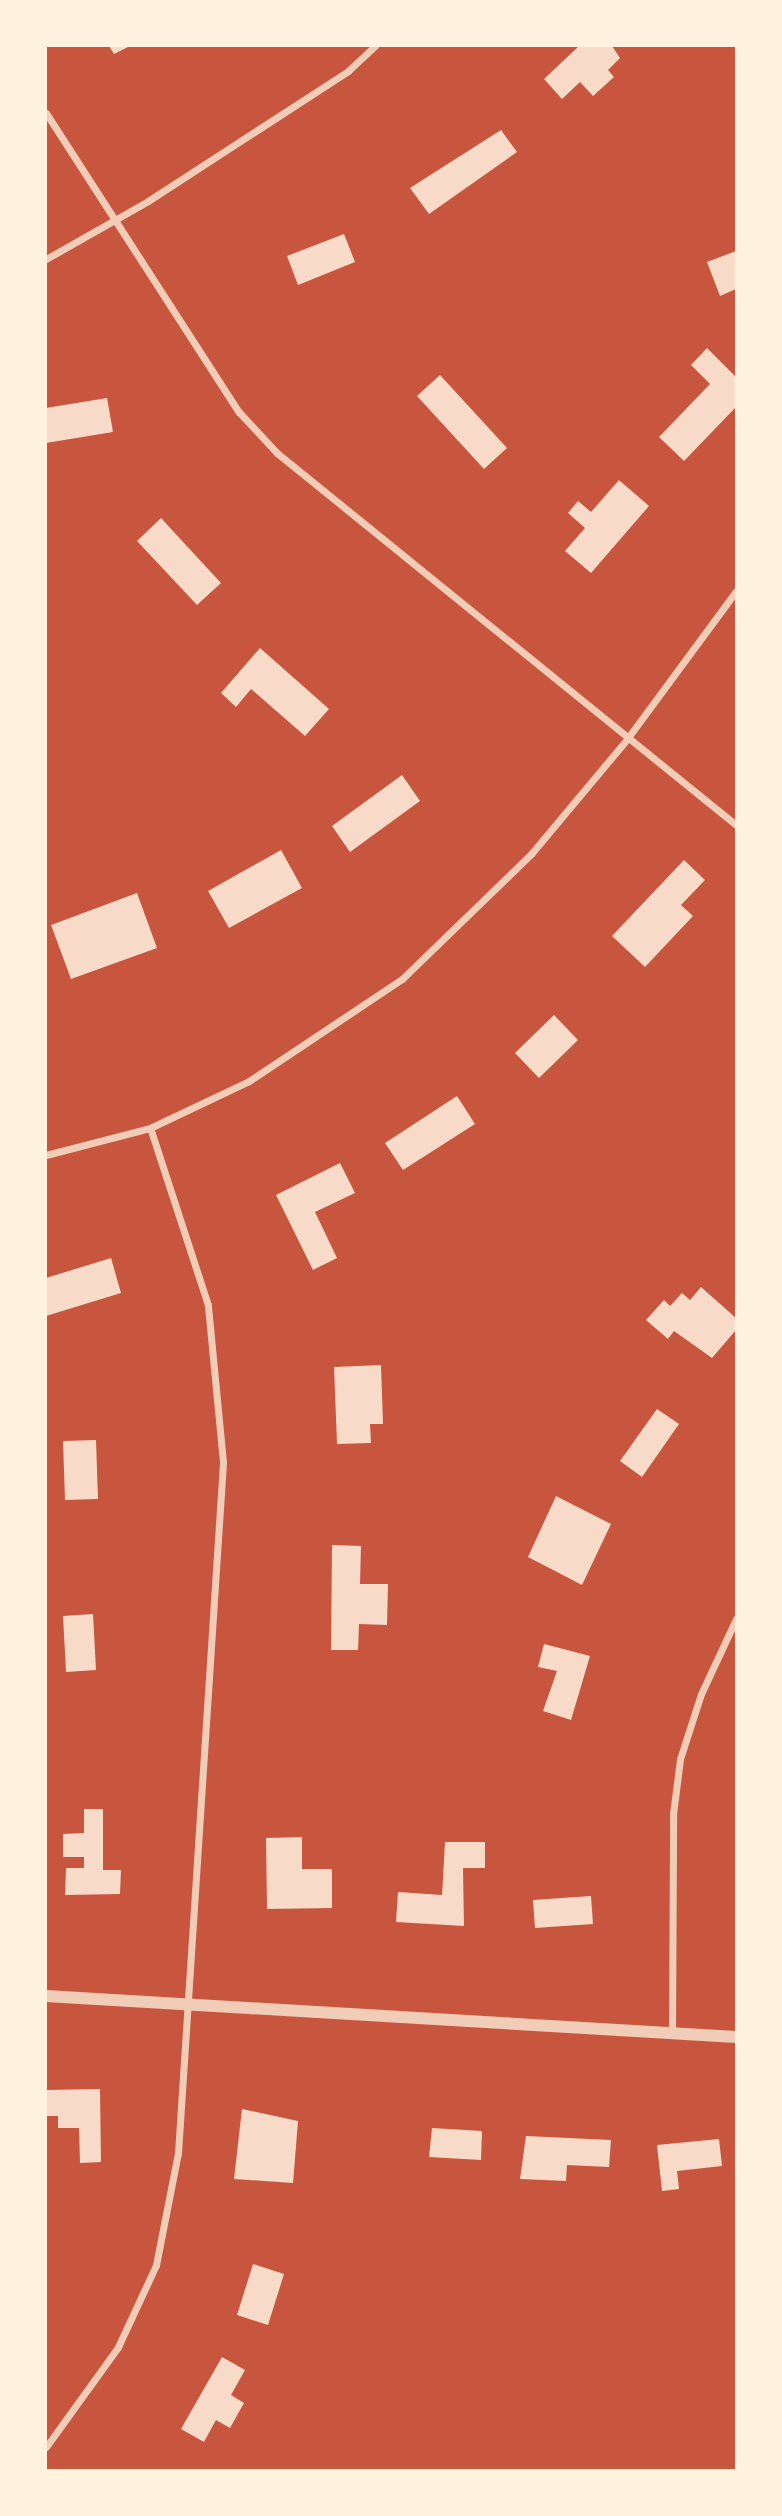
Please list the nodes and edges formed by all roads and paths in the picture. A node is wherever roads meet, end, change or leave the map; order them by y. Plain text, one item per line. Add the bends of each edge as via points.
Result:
1 (375, 46) edge
2 (46, 113) edge
3 (113, 223) junction
4 (46, 259) edge
5 (737, 591) edge
6 (627, 739) junction
7 (737, 825) edge
8 (150, 1128) junction
9 (46, 1155) edge
10 (737, 1619) edge
11 (46, 1996) edge
12 (187, 2005) junction
13 (671, 2037) junction
14 (737, 2037) edge
15 (46, 2447) edge

1 - 3 street via 348,71
2 - 3 street
3 - 4 street
3 - 6 street via 239,412 277,453
5 - 6 street
6 - 7 street
6 - 8 street via 531,854 402,979 249,1081
8 - 9 street
8 - 12 street via 208,1305 223,1462
10 - 13 street via 701,1694 680,1759 673,1814
11 - 12 street
12 - 13 street
12 - 15 street via 178,2153 156,2265 118,2347
13 - 14 street

